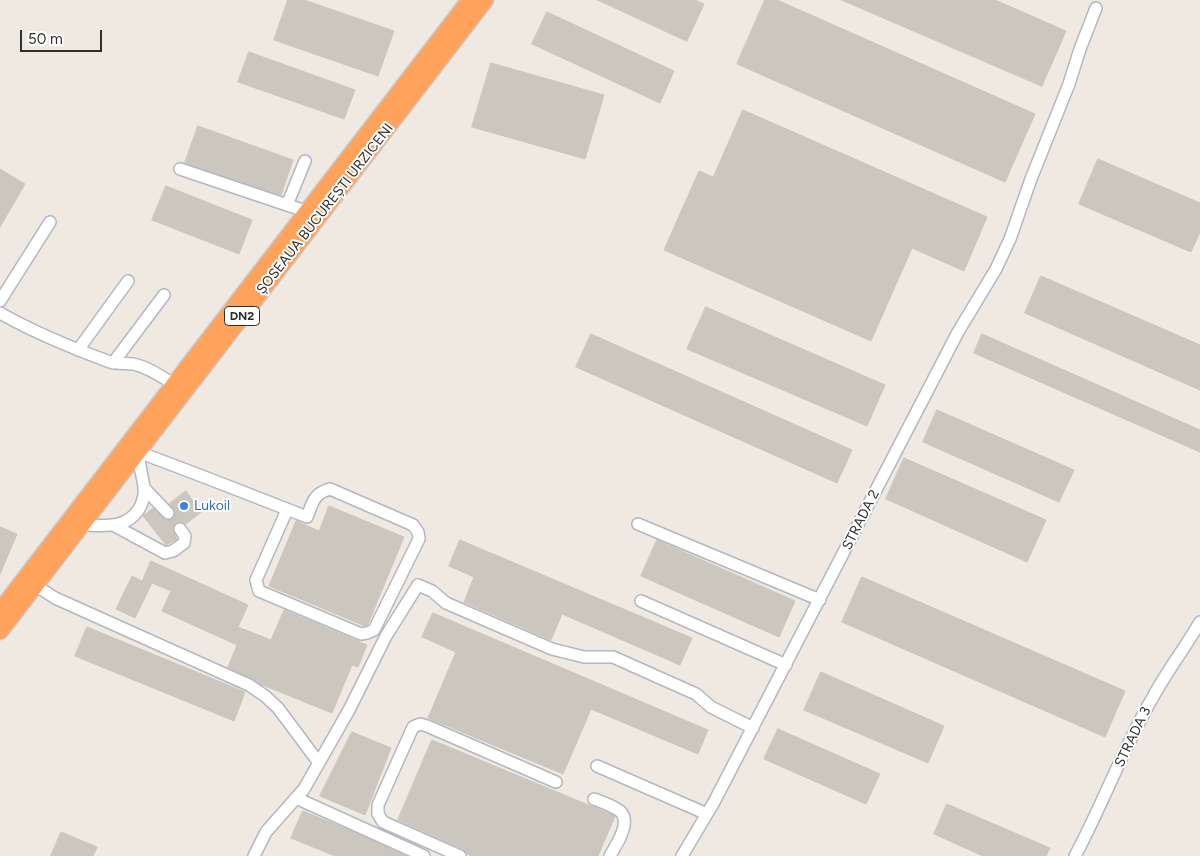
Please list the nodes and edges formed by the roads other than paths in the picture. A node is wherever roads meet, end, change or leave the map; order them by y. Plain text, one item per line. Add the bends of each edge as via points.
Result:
1 (470, 0) edge
2 (485, 0) edge
3 (1096, 8) dead end
4 (305, 161) dead end
5 (180, 169) dead end
6 (287, 205) junction
7 (308, 212) junction
8 (50, 222) dead end
9 (128, 281) dead end
10 (164, 295) dead end
11 (0, 301) edge
12 (0, 313) edge
13 (78, 350) junction
14 (113, 363) junction
15 (175, 384) junction
16 (138, 452) junction
17 (144, 488) junction
18 (287, 510) junction
19 (168, 513) tunnel mouth
20 (638, 524) dead end
21 (81, 525) junction
22 (115, 526) junction
23 (180, 529) dead end
24 (36, 586) junction
25 (820, 600) junction
26 (641, 601) dead end
27 (0, 610) edge
28 (1200, 622) edge
29 (0, 632) edge
30 (786, 665) junction
31 (753, 728) junction
32 (319, 763) junction
33 (597, 766) dead end
34 (556, 782) dead end
35 (296, 798) junction
36 (594, 799) dead end
37 (707, 814) junction
38 (254, 856) edge
39 (424, 856) edge
40 (460, 856) edge
41 (610, 856) edge
42 (682, 856) edge
43 (1075, 856) edge

1 - 7 highway, ȘOSEAUA BUCUREȘTI URZICENI / DN2
2 - 16 highway, ȘOSEAUA BUCUREȘTI URZICENI / DN2
3 - 25 lane, STRADA 2 via 1010,239 958,332
4 - 6 lane
5 - 6 lane
6 - 7 lane
7 - 15 highway, ȘOSEAUA BUCUREȘTI URZICENI / DN2
8 - 11 lane
9 - 13 lane
10 - 14 lane
12 - 13 lane
13 - 14 lane
14 - 15 lane via 134,364
15 - 27 highway, ȘOSEAUA BUCUREȘTI URZICENI / DN2
16 - 17 lane
16 - 18 lane
16 - 21 highway, ȘOSEAUA BUCUREȘTI URZICENI / DN2
17 - 19 lane
17 - 22 lane via 144,501 137,512 126,523
18 - 18 lane via 307,517 316,496 330,489 413,525 419,539 374,630 361,634 259,591 256,580
20 - 25 lane
21 - 22 lane
21 - 24 highway, ȘOSEAUA BUCUREȘTI URZICENI / DN2
22 - 23 lane via 165,552 173,551 184,543 185,536
24 - 29 highway, ȘOSEAUA BUCUREȘTI URZICENI / DN2
24 - 32 lane via 249,685 278,708
25 - 30 lane, STRADA 2
26 - 30 lane
28 - 43 lane, STRADA 3 via 1152,698
30 - 31 lane, STRADA 2
31 - 32 lane via 711,707 696,694 613,657 584,656 552,649 446,603 432,591 418,585 386,636
31 - 37 lane, STRADA 2
32 - 35 lane
33 - 37 lane
34 - 40 lane via 427,726 413,727 378,805 378,814 383,822
35 - 38 lane via 266,832
35 - 39 lane
36 - 41 lane via 620,812 624,818 625,825
37 - 42 lane, STRADA 2

